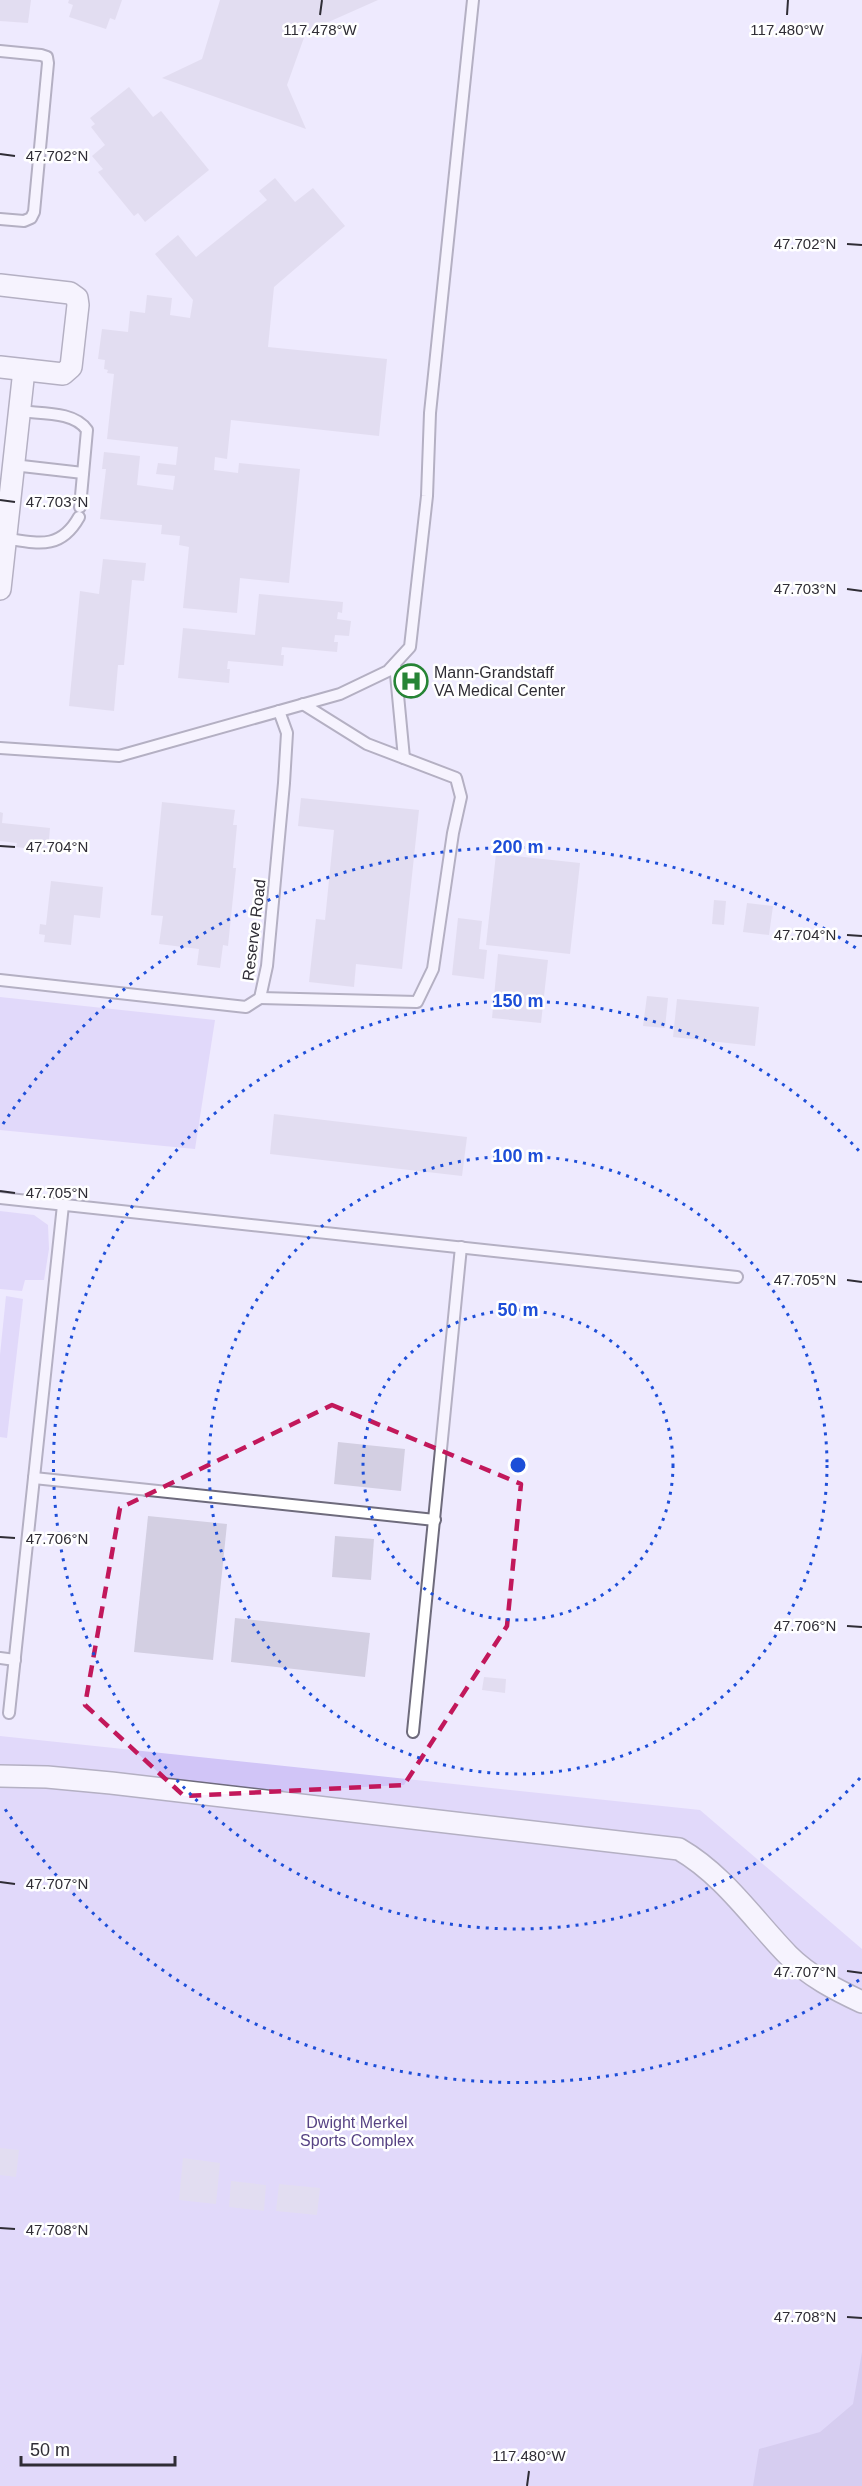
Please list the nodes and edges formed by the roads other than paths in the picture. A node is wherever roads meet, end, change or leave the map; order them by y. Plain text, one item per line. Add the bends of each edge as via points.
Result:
1 (473, 0) edge
2 (0, 51) edge
3 (0, 219) edge
4 (0, 285) edge
5 (0, 367) edge
6 (24, 370) junction
7 (19, 411) junction
8 (14, 465) junction
9 (83, 473) junction
10 (3, 538) edge
11 (0, 589) edge
12 (395, 664) junction
13 (303, 704) junction
14 (279, 711) junction
15 (0, 748) edge
16 (404, 758) junction
17 (0, 981) edge
18 (260, 998) junction
19 (0, 1198) edge
20 (63, 1205) junction
21 (461, 1247) junction
22 (737, 1276) dead end
23 (34, 1478) junction
24 (435, 1520) junction
25 (0, 1658) edge
26 (15, 1660) junction
27 (9, 1713) dead end
28 (413, 1732) dead end
29 (0, 1776) edge
30 (862, 2002) edge

1 - 12 lane via 410,647
2 - 3 lane via 41,55 48,63 34,212 24,221
4 - 6 street via 70,293 76,298 69,372
5 - 6 street
6 - 7 street
7 - 8 street
7 - 9 lane via 73,417 82,422 87,430
8 - 9 lane
8 - 10 street
9 - 10 lane via 80,512 67,534 52,542
10 - 11 street
12 - 13 lane via 374,679 340,694
12 - 16 lane
13 - 14 lane
13 - 16 lane via 367,744
14 - 15 lane via 119,756
14 - 18 lane, Reserve Road via 287,733 284,783 267,966
16 - 18 lane via 456,778 461,797 433,969 417,1002
17 - 18 lane, Reserve Road via 246,1007
19 - 20 lane
20 - 21 lane
20 - 23 lane
21 - 22 lane
21 - 24 lane
23 - 24 lane
23 - 26 lane
24 - 28 lane
25 - 26 lane
26 - 27 lane
29 - 30 street via 111,1783 679,1849 714,1874 789,1956 818,1979

